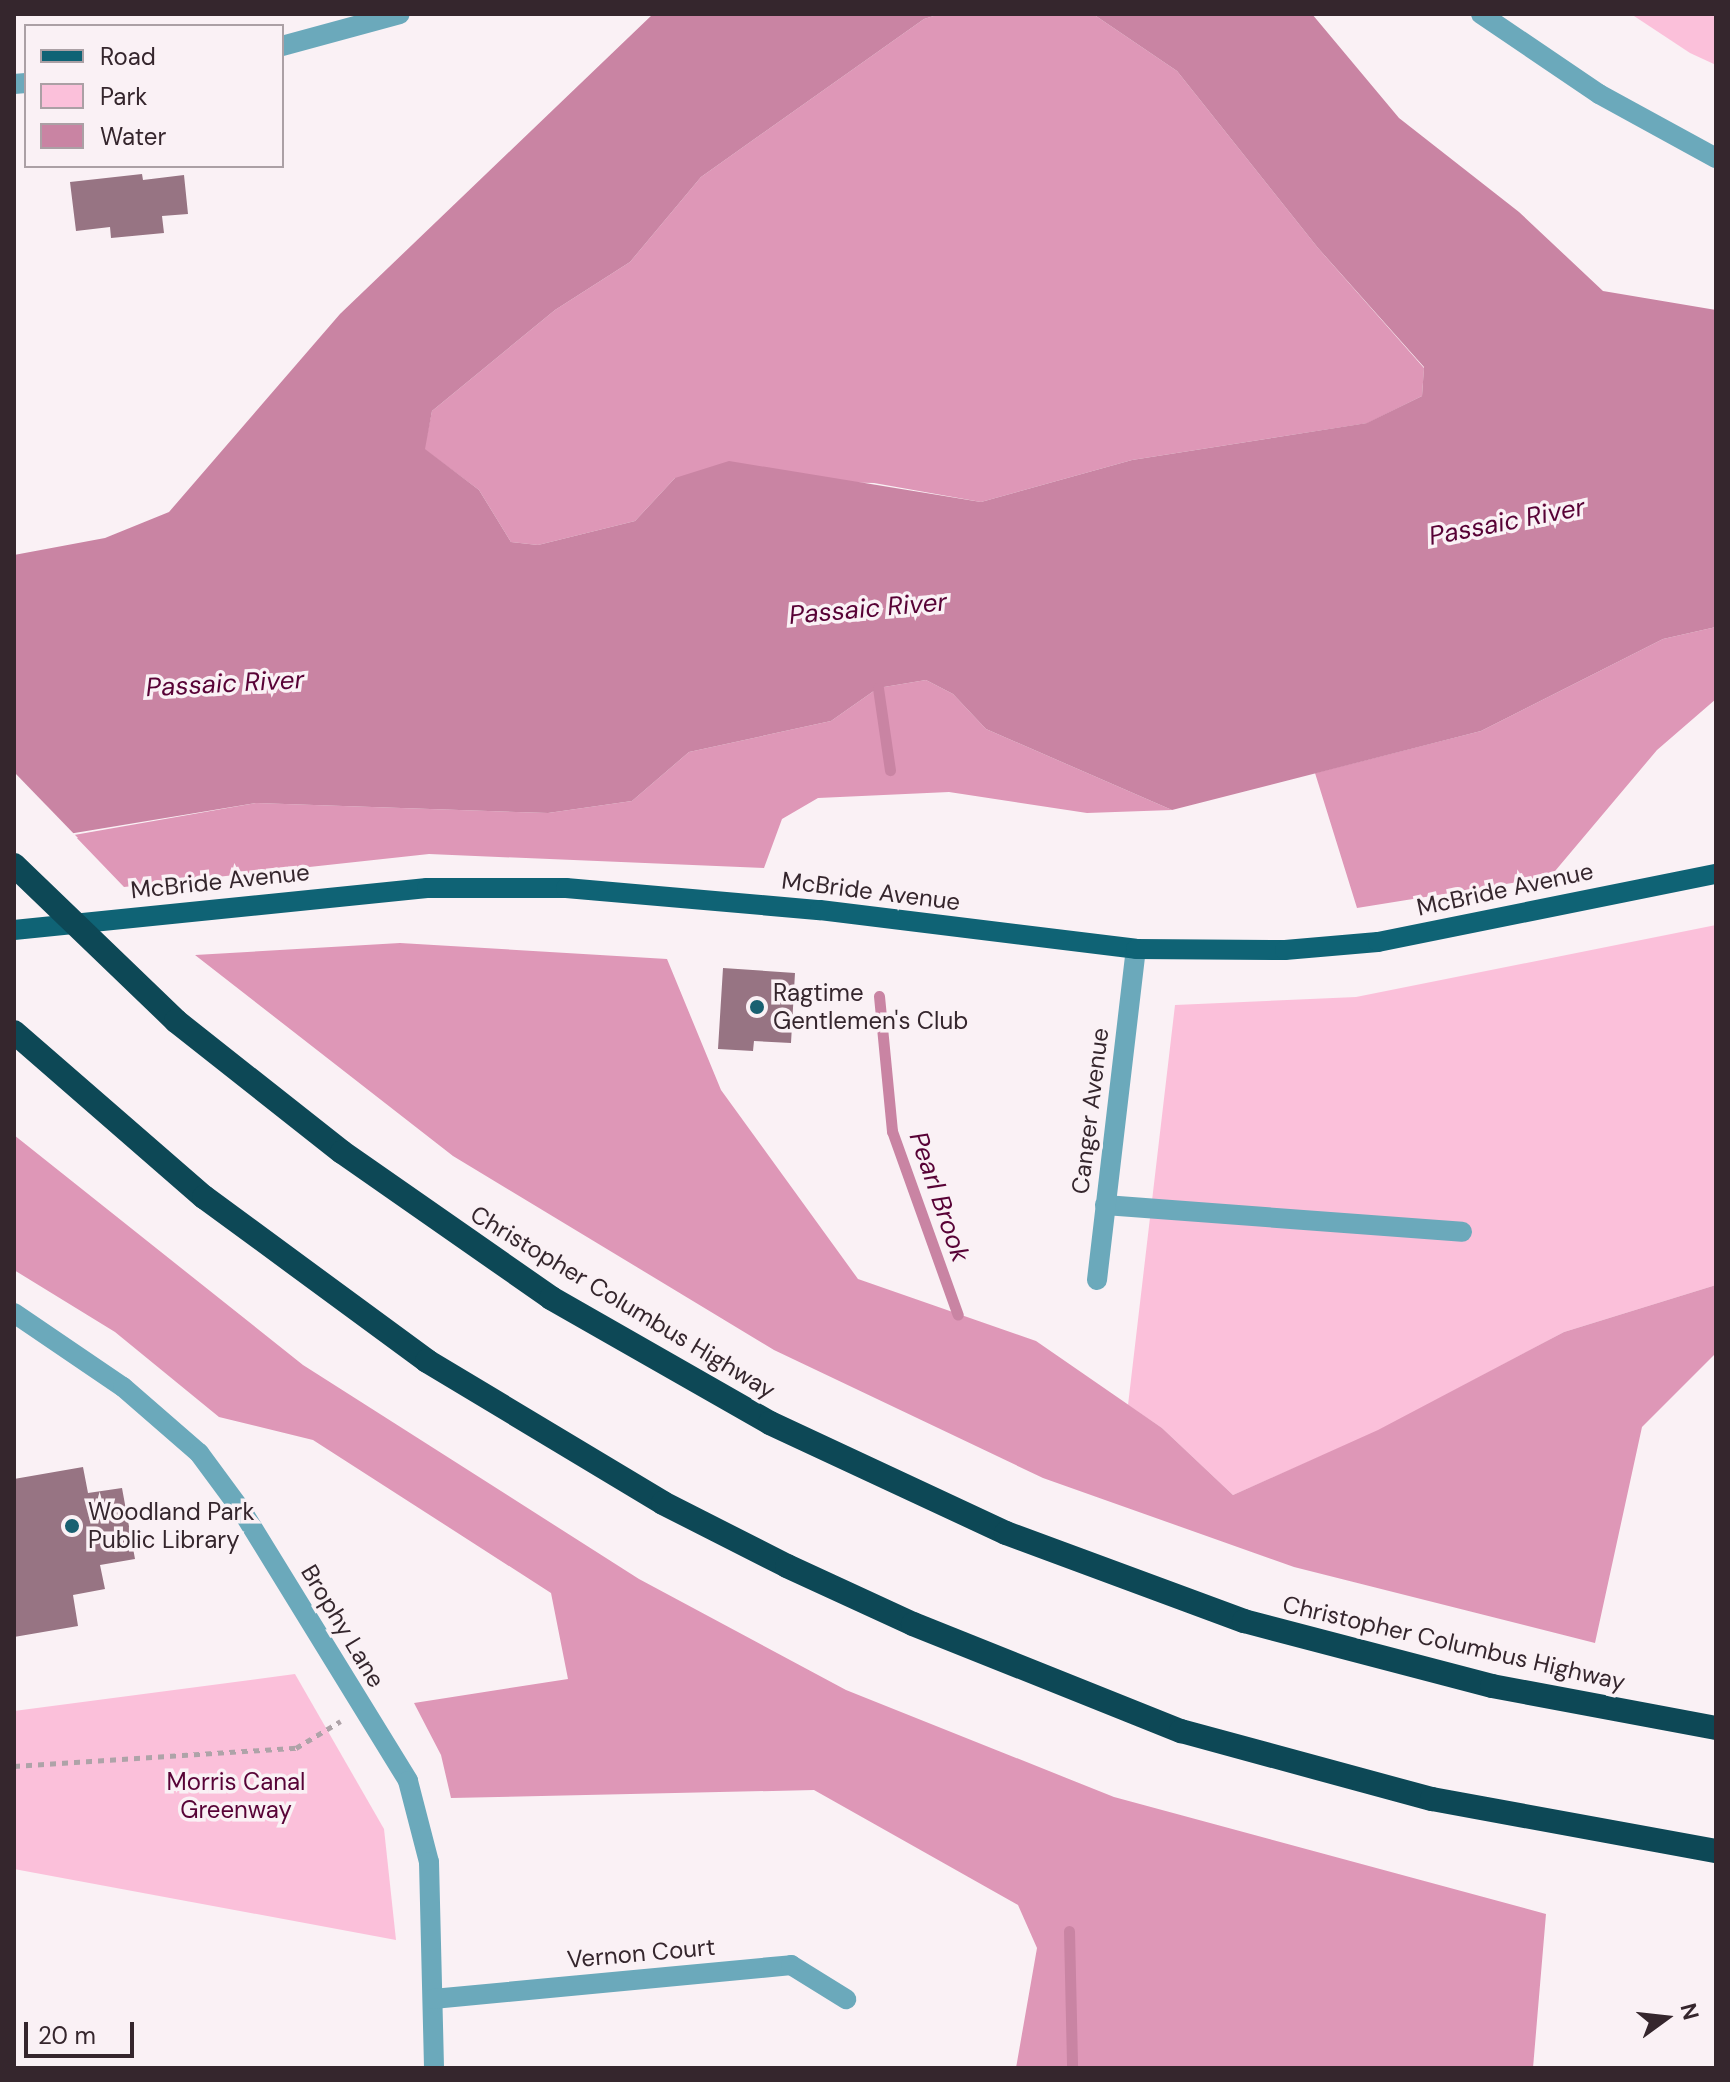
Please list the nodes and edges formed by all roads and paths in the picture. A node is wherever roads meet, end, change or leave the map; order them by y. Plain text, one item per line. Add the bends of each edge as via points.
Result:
1 (400, 14) edge
2 (1481, 14) edge
3 (284, 45) edge
4 (1716, 158) edge
5 (14, 865) edge
6 (1716, 874) edge
7 (14, 930) edge
8 (1136, 949) junction
9 (20, 1038) edge
10 (1105, 1205) junction
11 (1462, 1232) dead end
12 (1097, 1280) dead end
13 (14, 1313) edge
14 (364, 1709) junction
15 (1716, 1728) edge
16 (14, 1766) edge
17 (1716, 1851) edge
18 (433, 1999) junction
19 (846, 1999) dead end
20 (434, 2068) edge

1 - 3 street
2 - 4 street via 1599,94
5 - 15 highway, Christopher Columbus Highway via 176,1021 342,1152 551,1298 661,1364 888,1482 1124,1579 1244,1621 1492,1686
6 - 8 main road, McBride Avenue via 1378,942 1285,950
7 - 8 main road, McBride Avenue via 427,888 566,888 820,910
8 - 10 street, Canger Avenue
9 - 17 highway via 204,1197 427,1361 663,1503 787,1566 913,1624 1181,1731 1432,1799
10 - 11 street
10 - 12 street, Canger Avenue
13 - 14 street, Brophy Lane via 123,1387 199,1453 244,1514
14 - 16 path via 296,1748
14 - 18 street, Brophy Lane via 408,1781 420,1819 429,1862
18 - 19 street, Vernon Court via 791,1965
18 - 20 street, Brophy Lane

